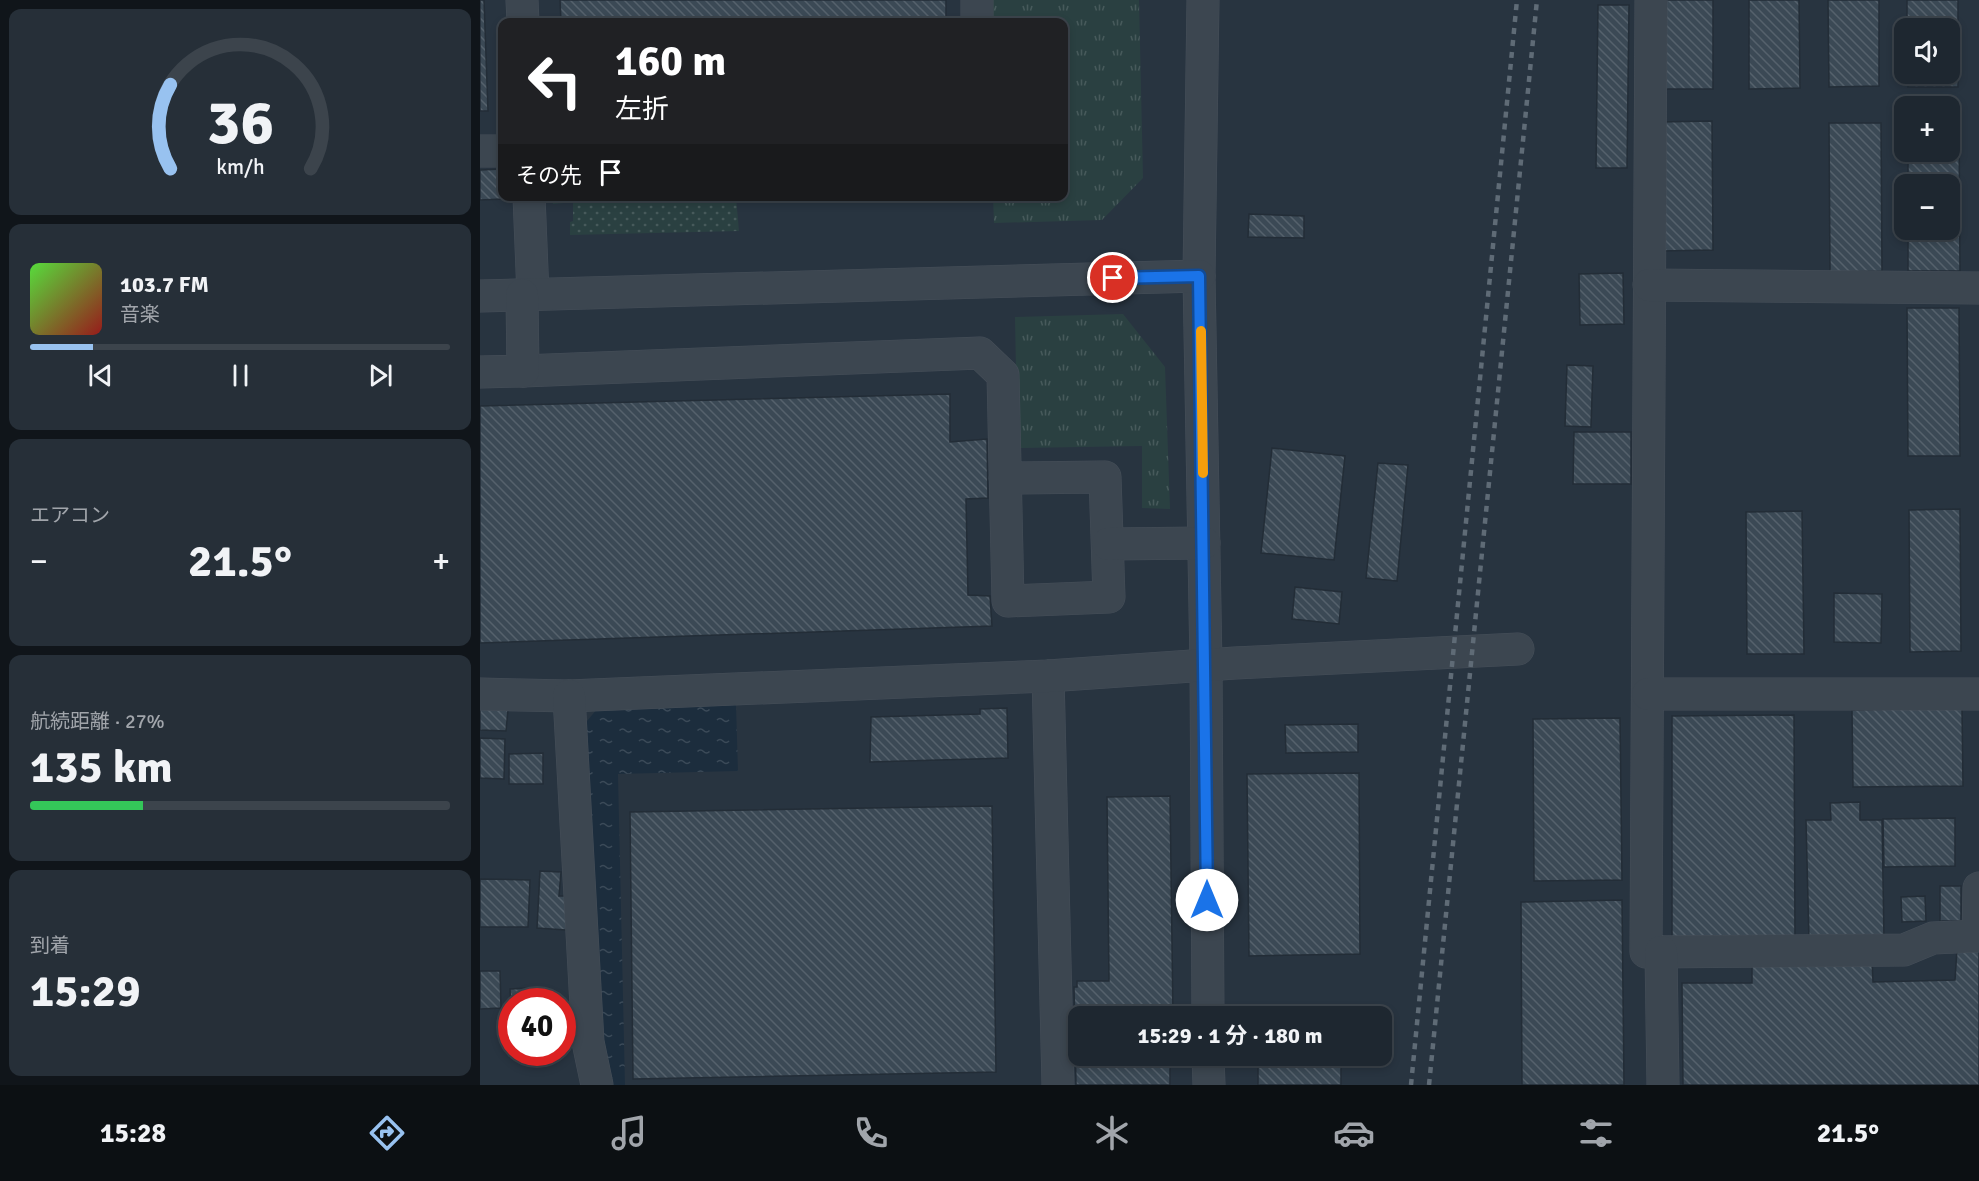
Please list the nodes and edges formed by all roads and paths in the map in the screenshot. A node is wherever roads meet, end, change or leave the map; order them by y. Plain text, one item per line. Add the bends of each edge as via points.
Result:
1 (522, 0) edge
2 (977, 0) edge
3 (1203, 0) edge
4 (1651, 0) edge
5 (523, 18) edge
6 (977, 18) edge
7 (480, 151) edge
8 (498, 151) edge
9 (529, 201) edge
10 (1199, 276) junction
11 (1648, 285) junction
12 (1979, 288) edge
13 (527, 295) junction
14 (480, 296) edge
15 (523, 370) junction
16 (480, 372) edge
17 (1005, 478) junction
18 (1204, 543) junction
19 (1108, 544) junction
20 (1518, 649) dead end
21 (1206, 665) junction
22 (1048, 676) junction
23 (480, 694) edge
24 (1648, 694) junction
25 (1979, 694) edge
26 (569, 696) junction
27 (1979, 888) edge
28 (1978, 937) edge
29 (1661, 951) junction
30 (1208, 1006) edge
31 (1208, 1066) edge
32 (597, 1085) edge
33 (1058, 1085) edge
34 (1209, 1085) edge
35 (1663, 1085) edge

1 - 5 street
2 - 6 street
3 - 10 street
4 - 11 street
7 - 8 street
9 - 13 street
10 - 13 street
10 - 18 street
11 - 12 street
11 - 24 street
13 - 14 street
13 - 15 street
15 - 16 street
15 - 17 street via 980,353 1003,375
17 - 19 street via 1106,477
17 - 19 street via 1008,601 1109,597
18 - 19 street
18 - 21 street
20 - 21 street
21 - 22 street
21 - 30 street
22 - 26 street
22 - 33 street
23 - 26 street
24 - 25 street
24 - 29 street via 1646,952
26 - 32 street via 588,1042
27 - 28 street
28 - 29 street via 1933,938 1904,950
29 - 35 street
31 - 34 street

